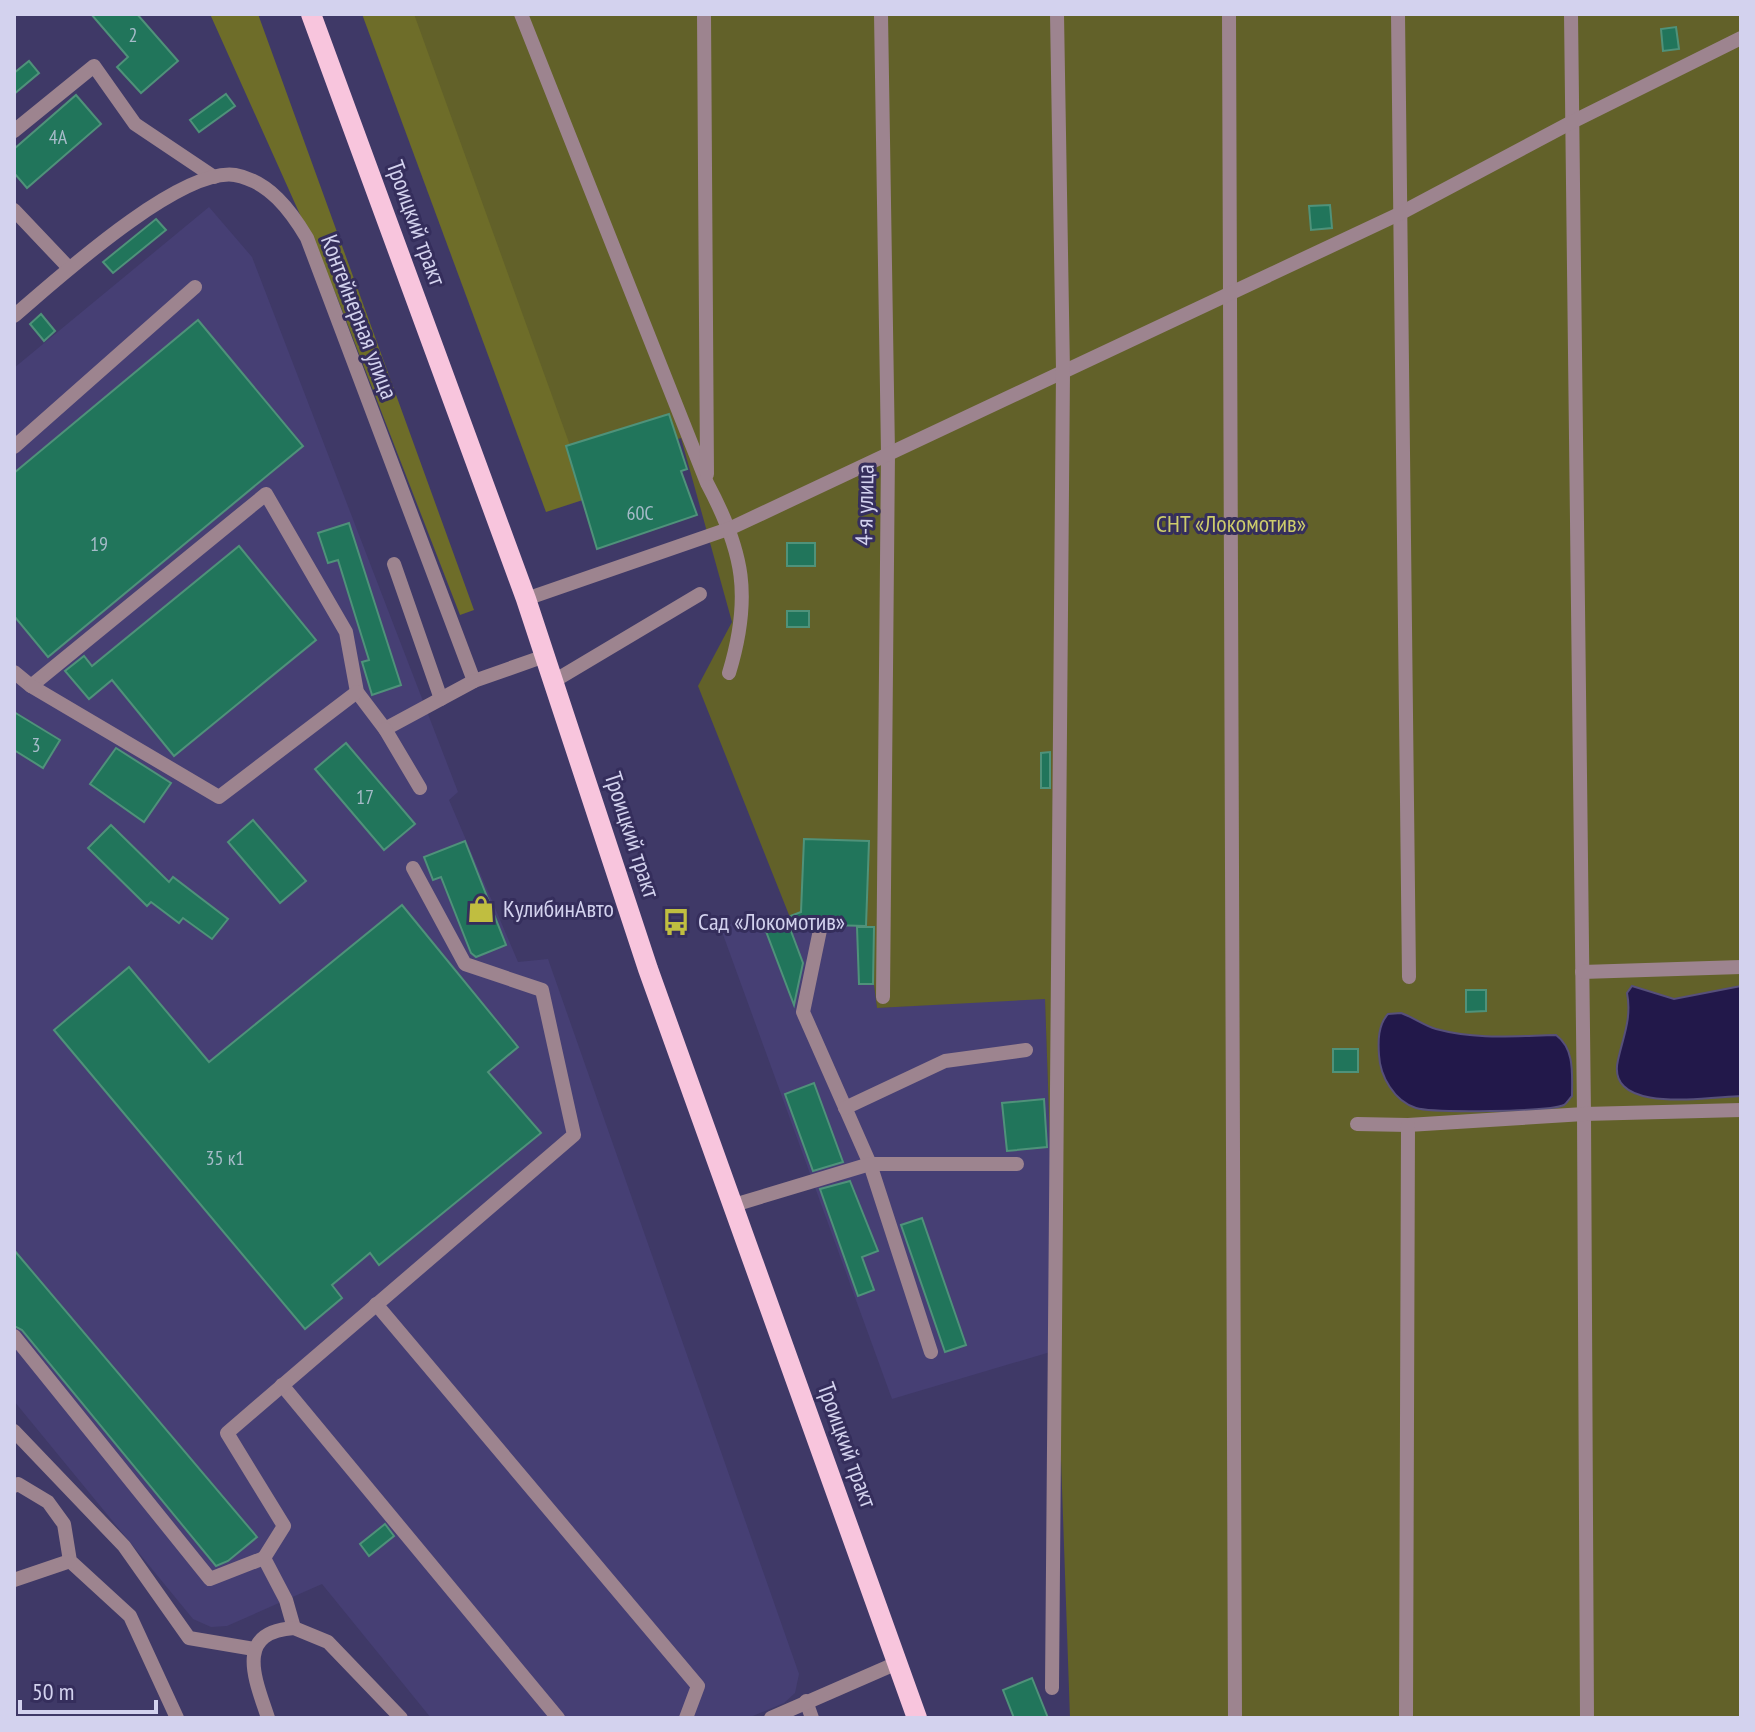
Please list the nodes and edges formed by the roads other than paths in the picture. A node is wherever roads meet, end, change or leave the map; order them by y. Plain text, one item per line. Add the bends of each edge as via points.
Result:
1 (311, 14) edge
2 (521, 14) edge
3 (704, 14) edge
4 (881, 14) edge
5 (1057, 14) edge
6 (1229, 14) edge
7 (1398, 14) edge
8 (1571, 14) edge
9 (1741, 38) edge
10 (1572, 122) junction
11 (14, 131) edge
12 (214, 177) junction
13 (14, 210) edge
14 (1399, 214) junction
15 (69, 268) junction
16 (195, 287) dead end
17 (1231, 292) junction
18 (14, 316) edge
19 (1063, 371) junction
20 (14, 447) edge
21 (888, 453) junction
22 (707, 483) junction
23 (731, 528) junction
24 (394, 564) dead end
25 (700, 594) dead end
26 (526, 599) junction
27 (545, 656) junction
28 (14, 672) edge
29 (729, 673) dead end
30 (474, 681) junction
31 (554, 681) junction
32 (31, 686) junction
33 (357, 692) junction
34 (441, 699) junction
35 (385, 729) junction
36 (420, 788) dead end
37 (413, 868) dead end
38 (820, 930) dead end
39 (1741, 967) edge
40 (1582, 972) junction
41 (1409, 977) dead end
42 (883, 997) dead end
43 (1026, 1050) dead end
44 (845, 1108) junction
45 (1741, 1110) edge
46 (1584, 1114) junction
47 (1357, 1124) dead end
48 (1408, 1125) junction
49 (870, 1164) junction
50 (1017, 1164) dead end
51 (734, 1205) junction
52 (376, 1304) junction
53 (14, 1336) edge
54 (931, 1352) dead end
55 (282, 1385) junction
56 (14, 1431) edge
57 (14, 1486) edge
58 (264, 1558) junction
59 (70, 1561) junction
60 (14, 1580) edge
61 (294, 1628) junction
62 (254, 1649) junction
63 (897, 1663) junction
64 (1052, 1688) dead end
65 (806, 1701) junction
66 (177, 1718) edge
67 (268, 1718) edge
68 (401, 1718) edge
69 (558, 1718) edge
70 (686, 1718) edge
71 (771, 1718) edge
72 (812, 1718) edge
73 (917, 1718) edge
74 (1235, 1718) edge
75 (1406, 1718) edge
76 (1587, 1718) edge

1 - 26 main road, Троицкий тракт
2 - 22 street
3 - 22 street
4 - 21 street, 4-я улица
5 - 19 street
6 - 17 street
7 - 14 street
8 - 10 street
9 - 10 street
10 - 14 street
10 - 40 street
11 - 12 street via 94,66 135,124
12 - 15 street, Контейнерная улица via 171,193
12 - 30 street, Контейнерная улица via 234,175 256,183 278,198 307,238
13 - 15 street
14 - 17 street
14 - 41 street
15 - 18 street, Контейнерная улица
16 - 20 street
17 - 19 street
17 - 74 street
19 - 21 street
19 - 64 street
21 - 23 street
21 - 42 street, 4-я улица
22 - 23 street
23 - 26 street
23 - 29 street via 743,589 741,633
24 - 34 street
25 - 31 street
26 - 27 main road, Троицкий тракт
27 - 30 street
27 - 31 main road, Троицкий тракт
28 - 32 street
30 - 34 street
31 - 51 main road, Троицкий тракт via 648,969
32 - 33 street via 219,797
32 - 33 street via 266,494 346,632
33 - 35 street
34 - 35 street
35 - 36 street
37 - 52 street via 465,964 542,990 574,1135
38 - 44 street via 803,1012
39 - 40 street
40 - 46 street
43 - 44 street via 945,1061
44 - 49 street
45 - 46 street
46 - 48 street
46 - 76 street
47 - 48 street
48 - 75 street
49 - 50 street
49 - 51 street
49 - 54 street
51 - 63 main road, Троицкий тракт
52 - 55 street
52 - 70 street via 698,1686
53 - 58 street via 210,1579
55 - 58 street via 227,1433 284,1526
55 - 69 street
56 - 62 street via 124,1546 189,1638
57 - 59 street via 48,1502 64,1524
58 - 61 street
59 - 60 street
59 - 66 street via 130,1616
61 - 62 street
61 - 68 street via 328,1642
62 - 67 street via 251,1665
63 - 65 street
63 - 73 main road, Троицкий тракт
65 - 71 street
65 - 72 street

